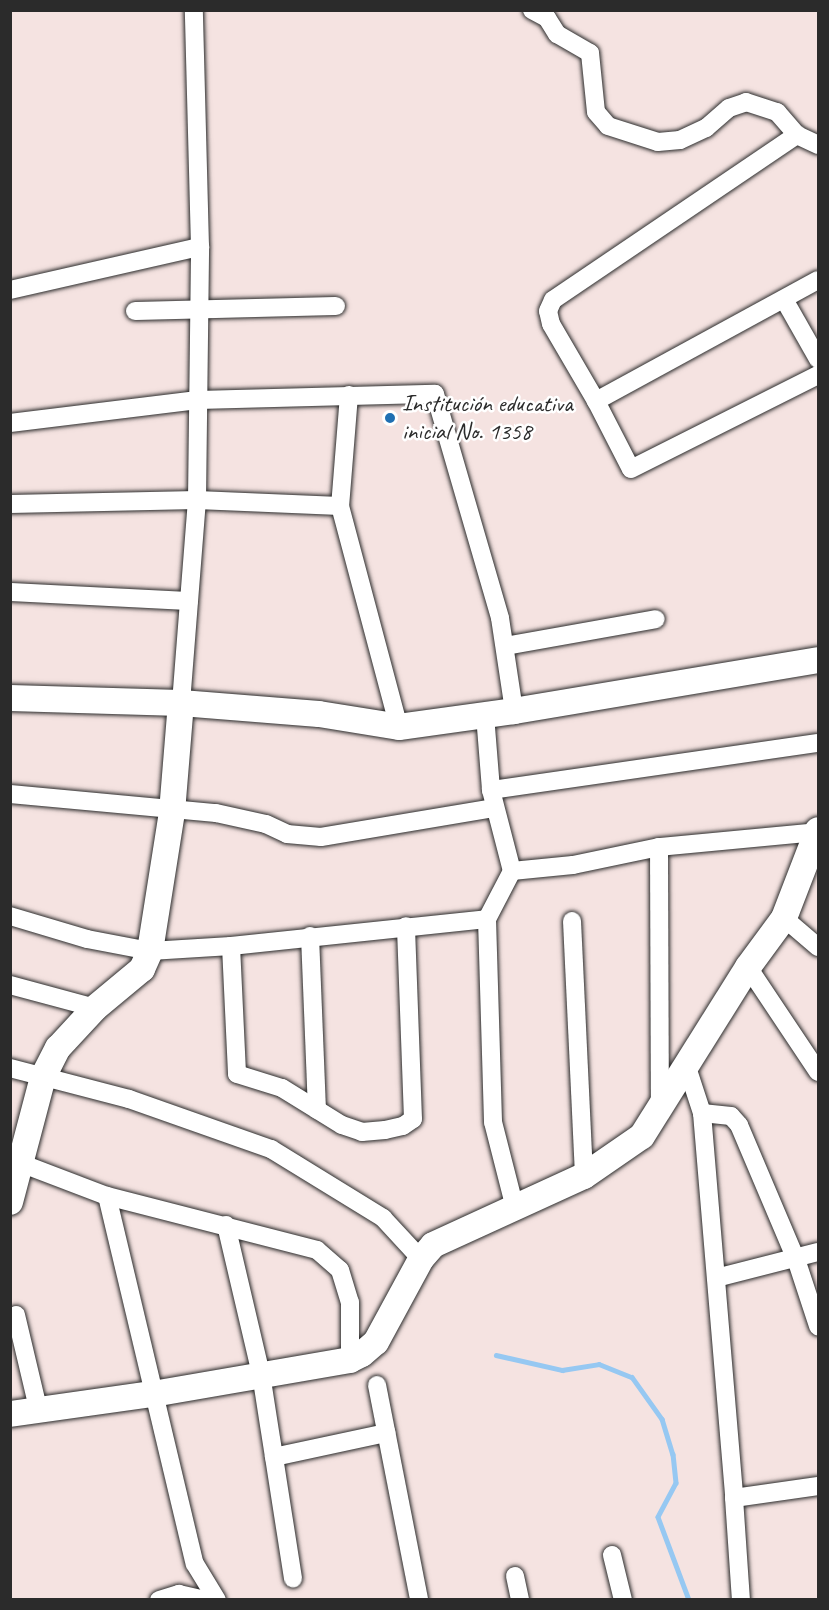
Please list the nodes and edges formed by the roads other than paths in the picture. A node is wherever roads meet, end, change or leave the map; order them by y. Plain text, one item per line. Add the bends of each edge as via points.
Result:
1 (194, 10) edge
2 (532, 10) edge
3 (797, 135) junction
4 (819, 145) edge
5 (200, 247) junction
6 (819, 280) edge
7 (10, 290) edge
8 (785, 301) junction
9 (336, 306) dead end
10 (199, 309) junction
11 (135, 311) dead end
12 (819, 359) edge
13 (819, 375) edge
14 (349, 395) junction
15 (198, 400) junction
16 (596, 400) junction
17 (10, 423) edge
18 (198, 500) junction
19 (10, 504) edge
20 (340, 506) junction
21 (10, 592) edge
22 (189, 602) junction
23 (656, 619) dead end
24 (505, 646) junction
25 (819, 660) edge
26 (10, 698) edge
27 (181, 702) junction
28 (514, 711) junction
29 (485, 716) junction
30 (399, 727) junction
31 (819, 743) edge
32 (10, 795) edge
33 (493, 799) junction
34 (172, 812) junction
35 (818, 831) edge
36 (658, 847) junction
37 (512, 871) junction
38 (10, 916) edge
39 (784, 918) junction
40 (487, 920) junction
41 (572, 921) dead end
42 (406, 926) junction
43 (310, 936) junction
44 (231, 946) junction
45 (819, 947) edge
46 (150, 951) junction
47 (748, 967) junction
48 (10, 985) edge
49 (96, 1008) junction
50 (686, 1064) junction
51 (10, 1068) edge
52 (819, 1072) edge
53 (43, 1077) junction
54 (317, 1110) junction
55 (660, 1110) junction
56 (702, 1113) junction
57 (16, 1161) edge
58 (584, 1176) junction
59 (107, 1197) junction
60 (10, 1202) edge
61 (515, 1208) junction
62 (226, 1226) junction
63 (819, 1252) edge
64 (421, 1259) junction
65 (796, 1259) junction
66 (716, 1278) junction
67 (16, 1315) dead end
68 (819, 1326) edge
69 (350, 1360) junction
70 (261, 1374) junction
71 (377, 1385) dead end
72 (153, 1394) junction
73 (39, 1412) junction
74 (10, 1414) edge
75 (386, 1433) junction
76 (274, 1457) junction
77 (819, 1486) edge
78 (734, 1498) junction
79 (612, 1555) dead end
80 (515, 1576) dead end
81 (293, 1579) dead end
82 (159, 1599) edge
83 (206, 1599) edge
84 (217, 1599) edge
85 (419, 1599) edge
86 (520, 1599) edge
87 (623, 1599) edge
88 (741, 1599) edge

1 - 5 street
2 - 3 street via 547,18 557,34 590,53 596,112 608,126 658,142 680,140 706,128 729,108 746,102 777,112
3 - 4 street
3 - 16 street via 553,300 548,310 551,324
5 - 7 street
5 - 10 street
6 - 8 street
8 - 12 street
8 - 16 street via 734,324
9 - 10 street
10 - 11 street
10 - 15 street
13 - 16 street via 631,469
14 - 15 street
14 - 20 street
14 - 24 street via 435,394
15 - 17 street
15 - 18 street
18 - 19 street
18 - 20 street
18 - 22 street
20 - 30 street
21 - 22 street
22 - 27 street
23 - 24 street
24 - 28 street
25 - 28 street
26 - 27 street
27 - 30 street via 319,714
27 - 34 street
28 - 29 street
29 - 30 street
29 - 33 street
31 - 33 street
32 - 34 street
33 - 34 street via 321,837 287,834 266,824 216,813
33 - 37 street
34 - 46 street
35 - 36 street
35 - 39 street
36 - 37 street via 573,865
36 - 55 street
37 - 40 street
38 - 46 street via 87,939
39 - 45 street
39 - 47 street
40 - 42 street
40 - 61 street via 493,1122
41 - 58 street
42 - 43 street
42 - 54 street via 412,1119 403,1126 362,1132
43 - 44 street
43 - 54 street
44 - 46 street
44 - 54 street via 237,1074 282,1088
46 - 49 street via 142,969
47 - 50 street
47 - 52 street
48 - 49 street
49 - 53 street via 58,1048
50 - 55 street
50 - 56 street
51 - 53 street
53 - 57 street
53 - 64 street via 129,1099 271,1149 382,1218
55 - 58 street via 627,1149
56 - 65 street via 731,1116 739,1125
56 - 66 street
57 - 59 street
57 - 60 street
58 - 61 street
59 - 62 street
59 - 72 street
61 - 64 street via 441,1241
62 - 69 street via 316,1250 329,1258 340,1270 350,1302
62 - 70 street
63 - 65 street
64 - 69 street via 376,1342
65 - 66 street
65 - 68 street
66 - 78 street
67 - 73 street
69 - 70 street
70 - 72 street
70 - 76 street
71 - 75 street
72 - 73 street
72 - 84 street via 195,1564
73 - 74 street
75 - 76 street
75 - 85 street
76 - 81 street
77 - 78 street
78 - 88 street
79 - 87 street
80 - 86 street
82 - 83 street via 179,1594

